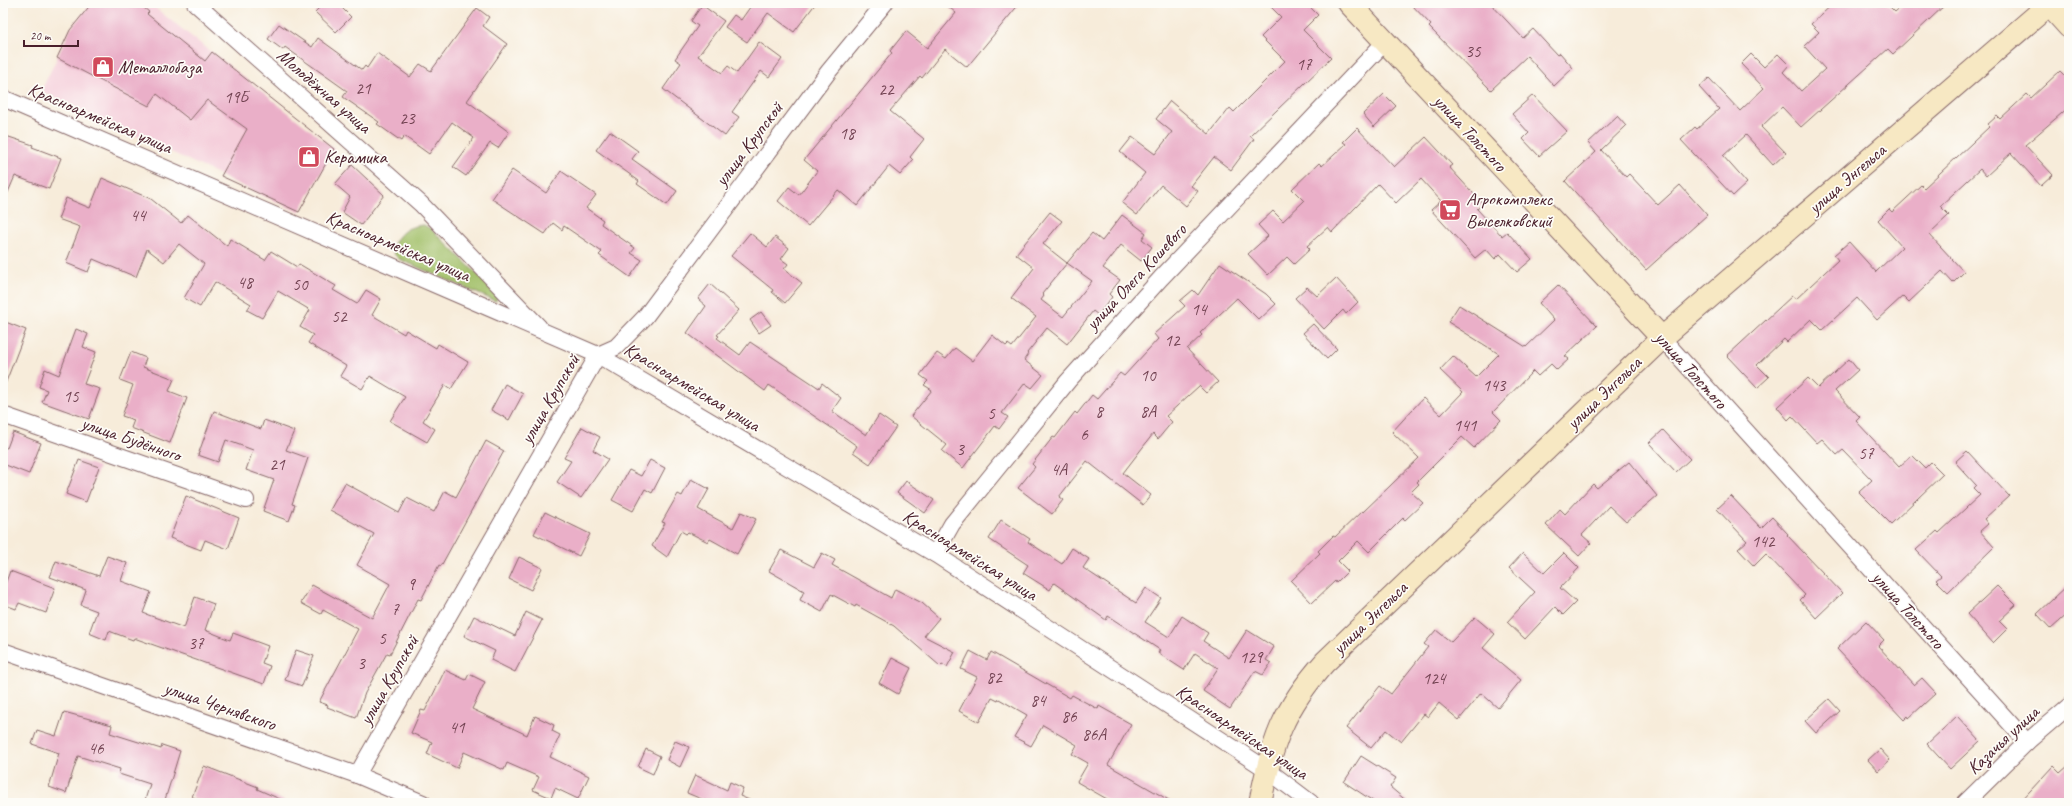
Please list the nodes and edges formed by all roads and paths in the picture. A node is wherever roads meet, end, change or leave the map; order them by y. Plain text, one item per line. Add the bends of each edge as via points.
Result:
1 (194, 3) edge
2 (885, 3) edge
3 (1349, 3) edge
4 (2049, 4) edge
5 (2069, 28) edge
6 (1385, 42) junction
7 (3, 98) edge
8 (543, 331) junction
9 (1662, 338) junction
10 (598, 355) junction
11 (3, 415) edge
12 (246, 500) dead end
13 (935, 554) junction
14 (3, 651) edge
15 (2069, 706) edge
16 (2027, 742) junction
17 (1266, 769) junction
18 (357, 775) junction
19 (422, 803) edge
20 (1260, 803) edge
21 (1311, 803) edge
22 (1965, 803) edge

1 - 8 street, Молодёжная улица via 421,204
2 - 10 street, улица Крупской via 829,70 645,317 616,347
3 - 6 main road, улица Толстого
4 - 5 main road
4 - 9 main road, улица Энгельса
6 - 9 main road, улица Толстого
6 - 13 street, улица Олега Кошевого via 1068,380 952,524
7 - 8 street, Красноармейская улица
8 - 10 street, Красноармейская улица
9 - 16 street, улица Толстого
9 - 17 main road, улица Энгельса via 1325,662 1290,709 1274,740
10 - 13 street, Красноармейская улица
10 - 18 street, улица Крупской
11 - 12 street, улица Будённого
13 - 17 street, Красноармейская улица
14 - 18 street, улица Чернявского
15 - 16 street, Казачья улица
16 - 22 street, Казачья улица
17 - 20 main road, улица Энгельса
17 - 21 street, Красноармейская улица
18 - 19 street, улица Чернявского

